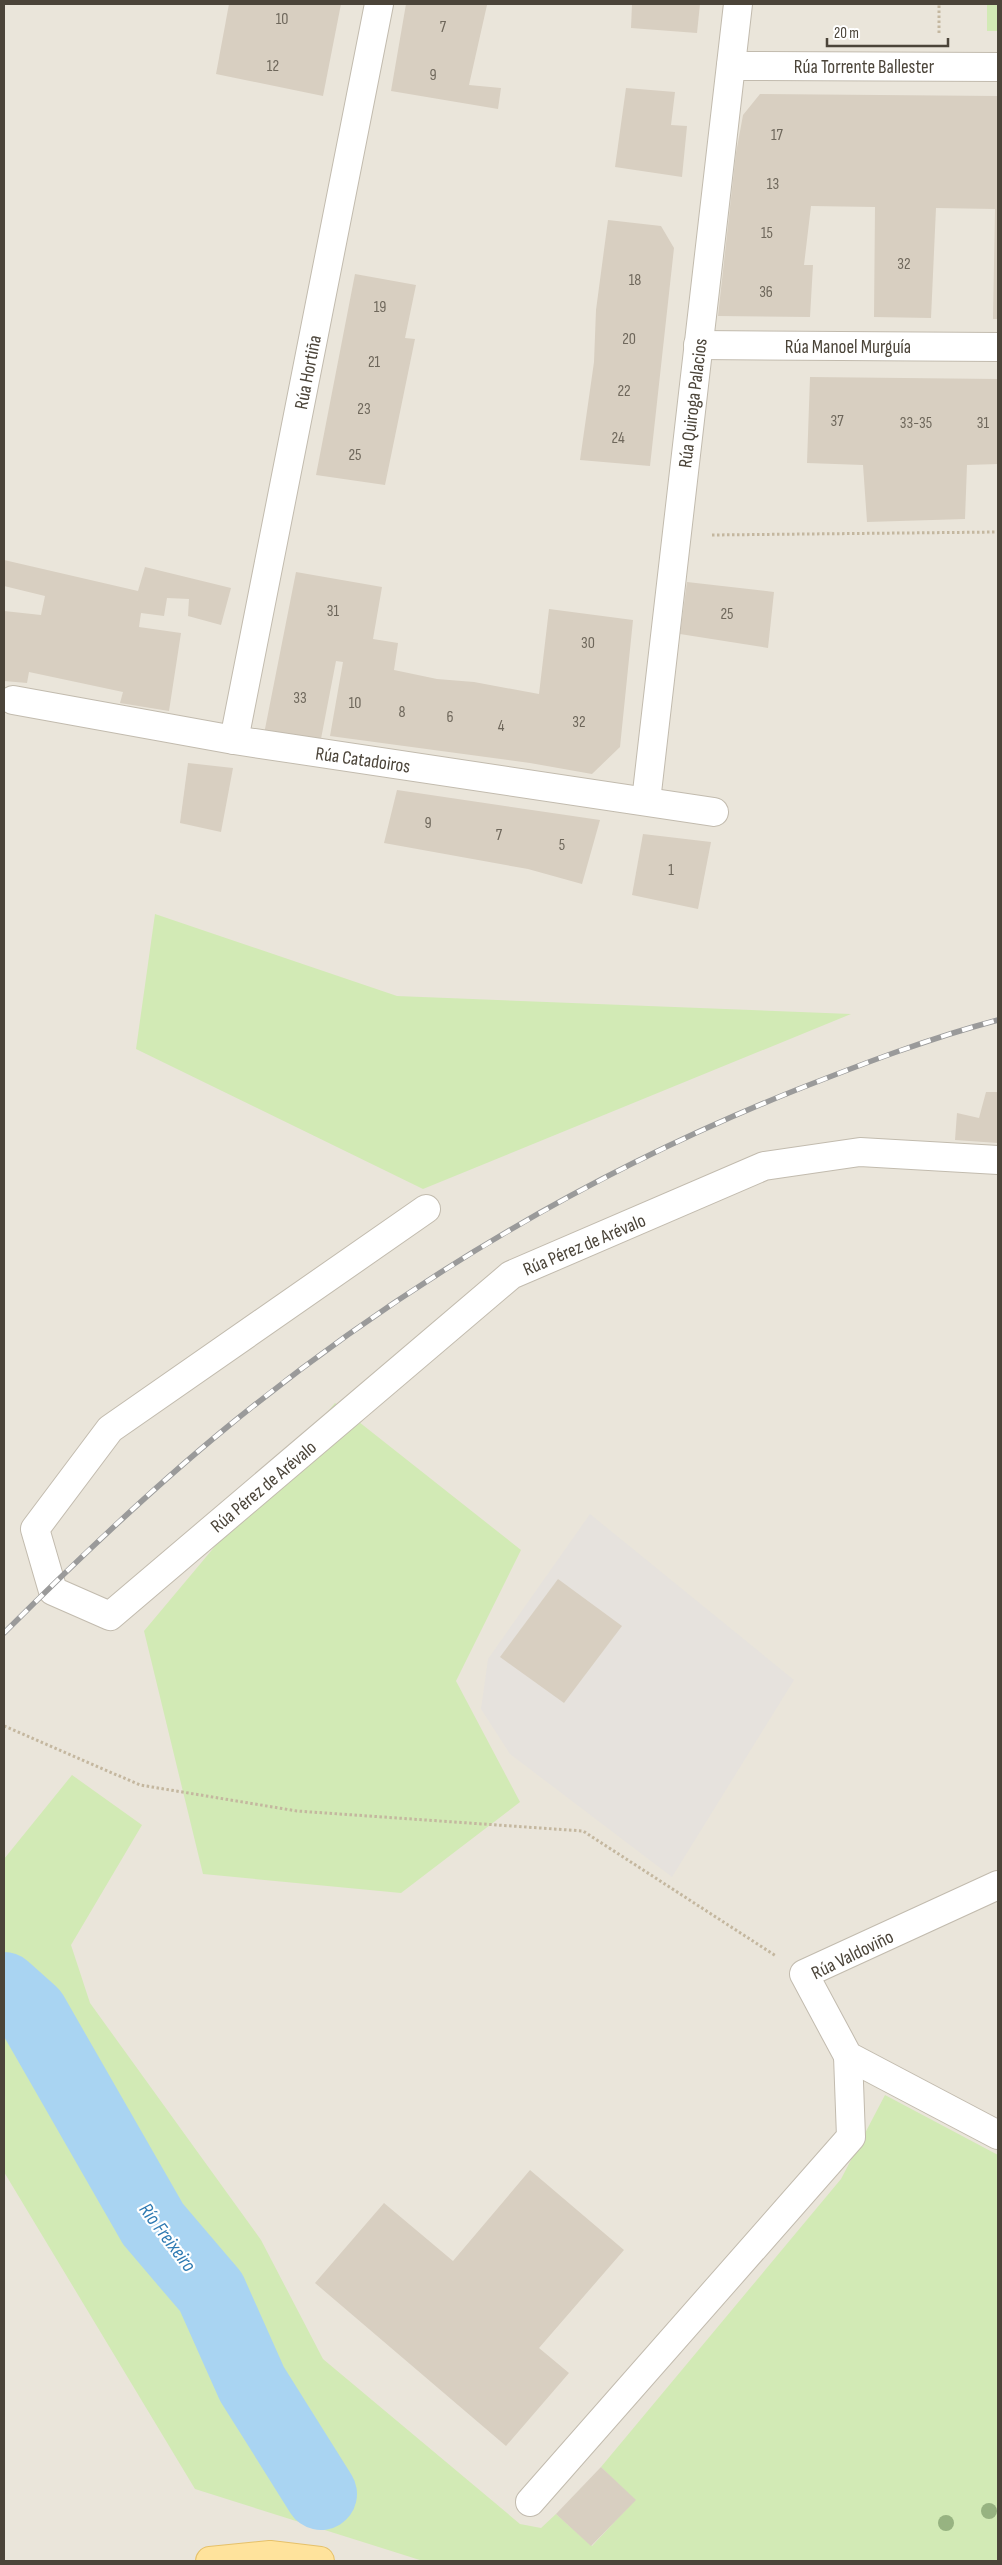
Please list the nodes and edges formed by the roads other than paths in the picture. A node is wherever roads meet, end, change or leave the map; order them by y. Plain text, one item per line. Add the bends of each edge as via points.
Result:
1 (379, 4) edge
2 (738, 4) edge
3 (731, 66) junction
4 (998, 66) edge
5 (698, 345) junction
6 (998, 347) edge
7 (12, 700) dead end
8 (234, 740) junction
9 (646, 802) junction
10 (714, 812) dead end
11 (998, 1160) edge
12 (426, 1209) dead end
13 (998, 1885) edge
14 (848, 2056) junction
15 (998, 2135) edge
16 (530, 2502) dead end
17 (210, 2561) edge
18 (320, 2561) edge

1 - 8 street, Rúa Hortiña
2 - 3 street, Rúa Quiroga Palacios
3 - 4 street, Rúa Torrente Ballester
3 - 5 street, Rúa Quiroga Palacios
5 - 6 street, Rúa Manoel Murguía
5 - 9 street, Rúa Quiroga Palacios
7 - 8 street, Rúa Catadoiros
8 - 9 street, Rúa Catadoiros
9 - 10 street, Rúa Catadoiros
11 - 12 street, Rúa Pérez de Arévalo via 860,1152 764,1166 512,1275 110,1616 53,1590 35,1528 110,1429
13 - 14 street, Rúa Valdoviño via 804,1974
14 - 15 street
14 - 16 street via 851,2137
17 - 18 main road via 270,2555

